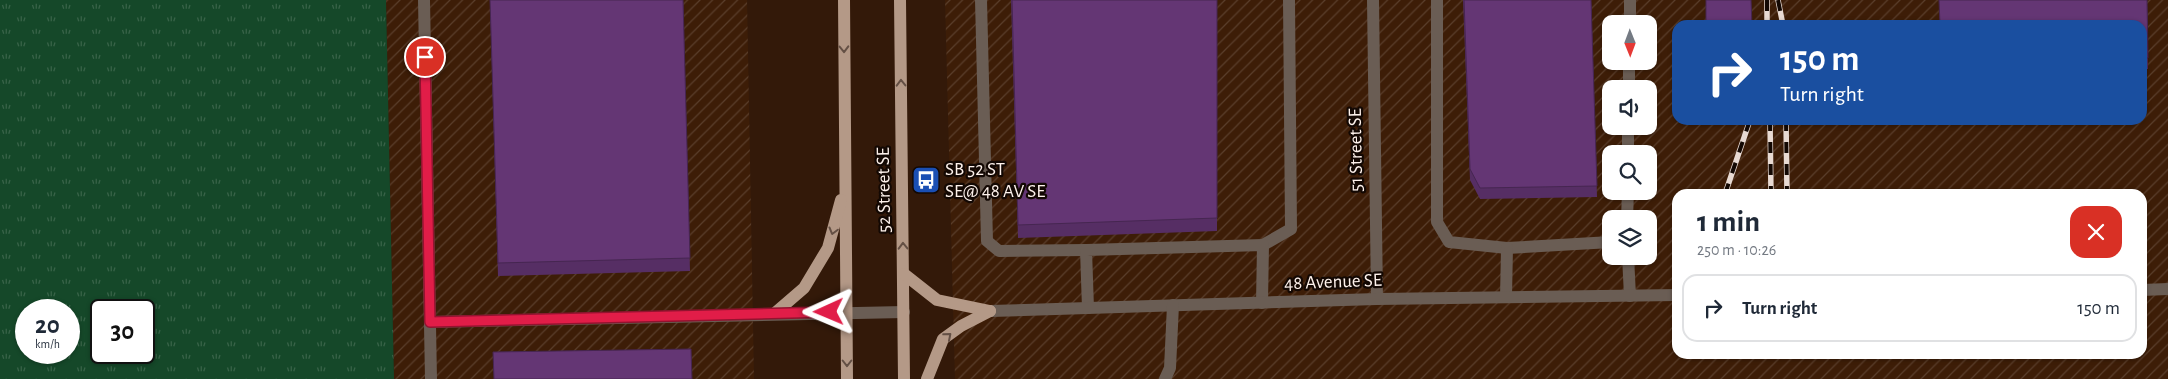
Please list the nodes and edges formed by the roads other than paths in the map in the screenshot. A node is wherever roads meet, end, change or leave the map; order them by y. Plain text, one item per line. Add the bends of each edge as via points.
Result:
1 (424, 0) edge
2 (844, 0) edge
3 (900, 0) edge
4 (981, 0) edge
5 (1288, 0) edge
6 (1373, 0) edge
7 (1438, 0) edge
8 (1630, 0) edge
9 (1630, 15) edge
10 (846, 183) junction
11 (1602, 243) edge
12 (1264, 245) junction
13 (1506, 248) junction
14 (1086, 250) junction
15 (1628, 265) edge
16 (904, 274) junction
17 (2168, 289) edge
18 (2147, 290) edge
19 (1672, 295) edge
20 (1630, 296) junction
21 (1506, 297) junction
22 (1377, 299) junction
23 (1262, 302) junction
24 (1173, 305) junction
25 (1088, 308) junction
26 (990, 311) junction
27 (847, 312) junction
28 (904, 312) junction
29 (775, 313) junction
30 (430, 322) junction
31 (431, 379) edge
32 (847, 379) edge
33 (904, 379) edge
34 (927, 379) edge
35 (1165, 379) edge

1 - 30 street
2 -> 10 main road, 52 Street SE
16 -> 3 main road, 52 Street SE
4 - 14 street via 986,241 999,251
5 - 12 street via 1291,229
6 - 22 street, 51 Street SE
7 - 13 street via 1437,222 1449,242
8 - 9 street
10 - 27 main road, 52 Street SE
10 -> 29 main road via 828,248 804,288
11 - 13 street
12 - 14 street
12 - 23 street
13 - 21 street
14 - 25 street
15 - 20 street
16 - 26 main road via 937,300
16 - 28 main road, 52 Street SE
17 - 18 street
19 - 20 street, 48 Avenue SE
20 - 21 street, 48 Avenue SE
21 - 22 street, 48 Avenue SE
22 - 23 street, 48 Avenue SE
23 - 24 street, 48 Avenue SE
24 - 25 street, 48 Avenue SE
24 - 35 street via 1170,368
25 - 26 street, 48 Avenue SE
34 -> 26 main road via 943,339
27 - 28 street
27 - 29 street
27 -> 32 main road, 52 Street SE
28 - 33 main road, 52 Street SE
29 - 30 street
30 - 31 street

